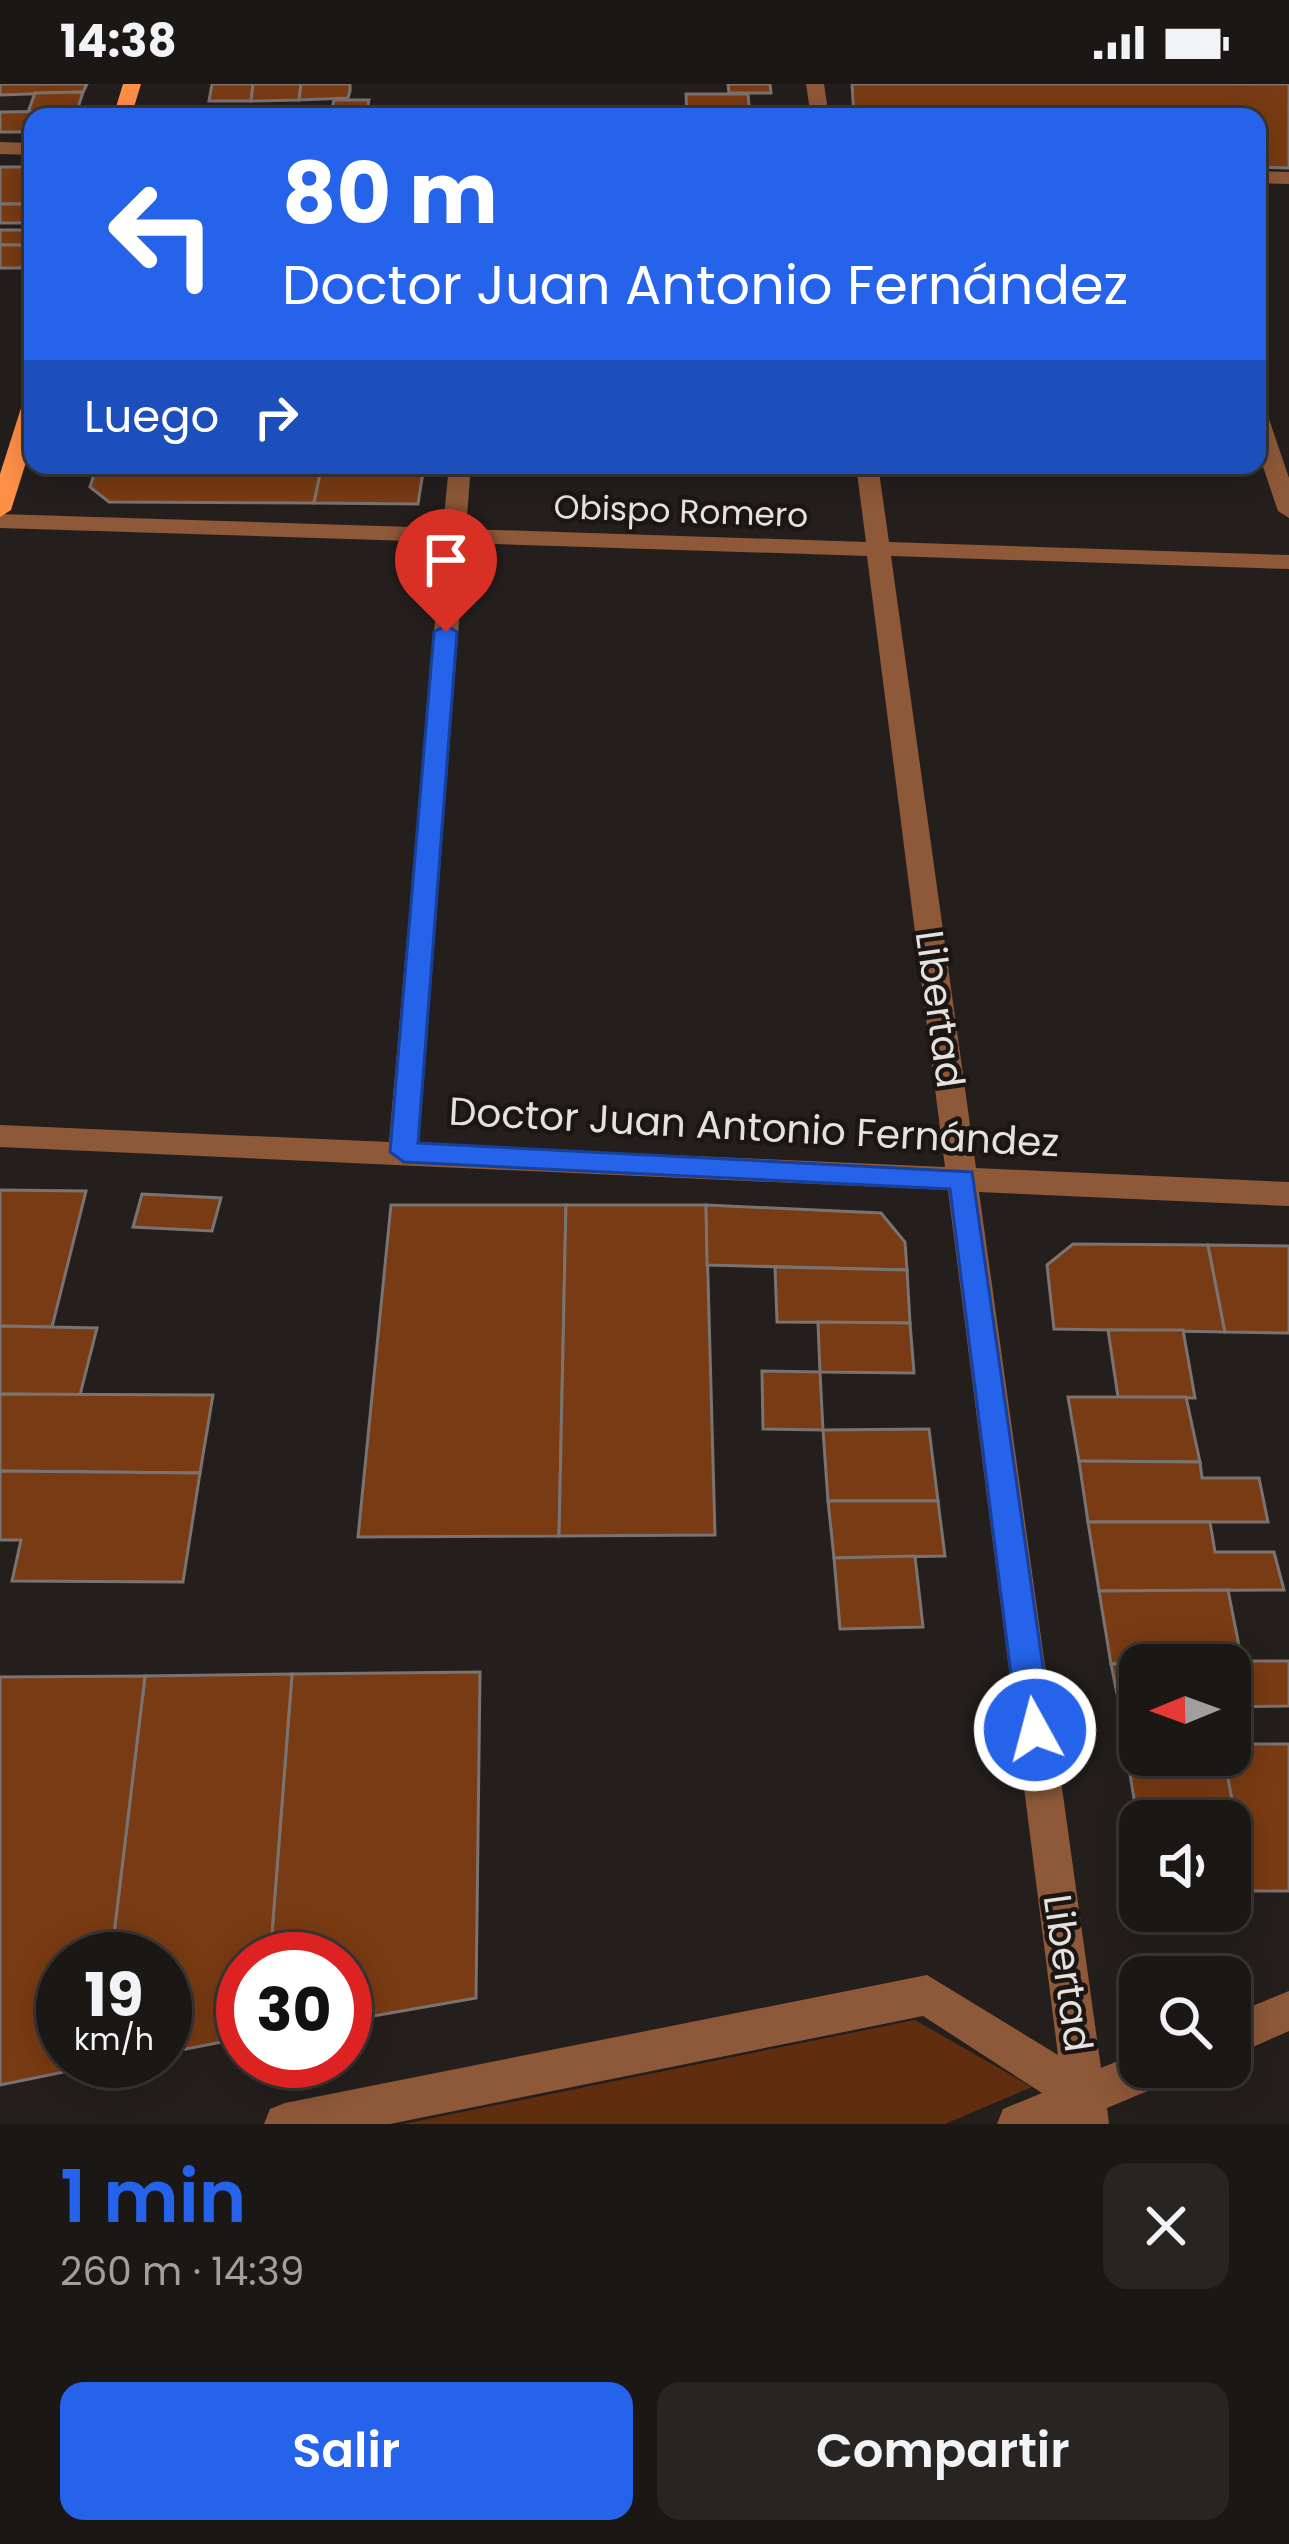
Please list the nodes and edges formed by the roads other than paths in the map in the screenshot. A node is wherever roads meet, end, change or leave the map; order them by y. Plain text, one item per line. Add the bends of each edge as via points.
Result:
1 (24, 434) edge
2 (1266, 443) edge
3 (459, 474) edge
4 (868, 474) edge
5 (0, 511) edge
6 (1289, 511) edge
7 (0, 521) edge
8 (453, 537) junction
9 (879, 550) junction
10 (1289, 562) edge
11 (0, 1136) edge
12 (404, 1152) junction
13 (962, 1180) junction
14 (1289, 1194) edge
15 (1289, 2011) edge
16 (1251, 2027) edge
17 (1121, 2088) edge
18 (1086, 2110) edge
19 (285, 2124) edge
20 (1018, 2124) edge

1 - 5 main road
2 - 6 street
3 - 8 street
4 - 9 street, Libertad
7 - 8 street, Obispo Romero
8 - 9 street, Obispo Romero
8 - 12 street
9 - 10 street, Obispo Romero
9 - 13 street, Libertad
11 - 12 street, Doctor Juan Antonio Fernández
12 - 13 street, Doctor Juan Antonio Fernández
13 - 14 street, Doctor Juan Antonio Fernández
13 - 18 street, Libertad
15 - 16 street
17 - 18 street
18 - 19 street via 927,1996
18 - 20 street

